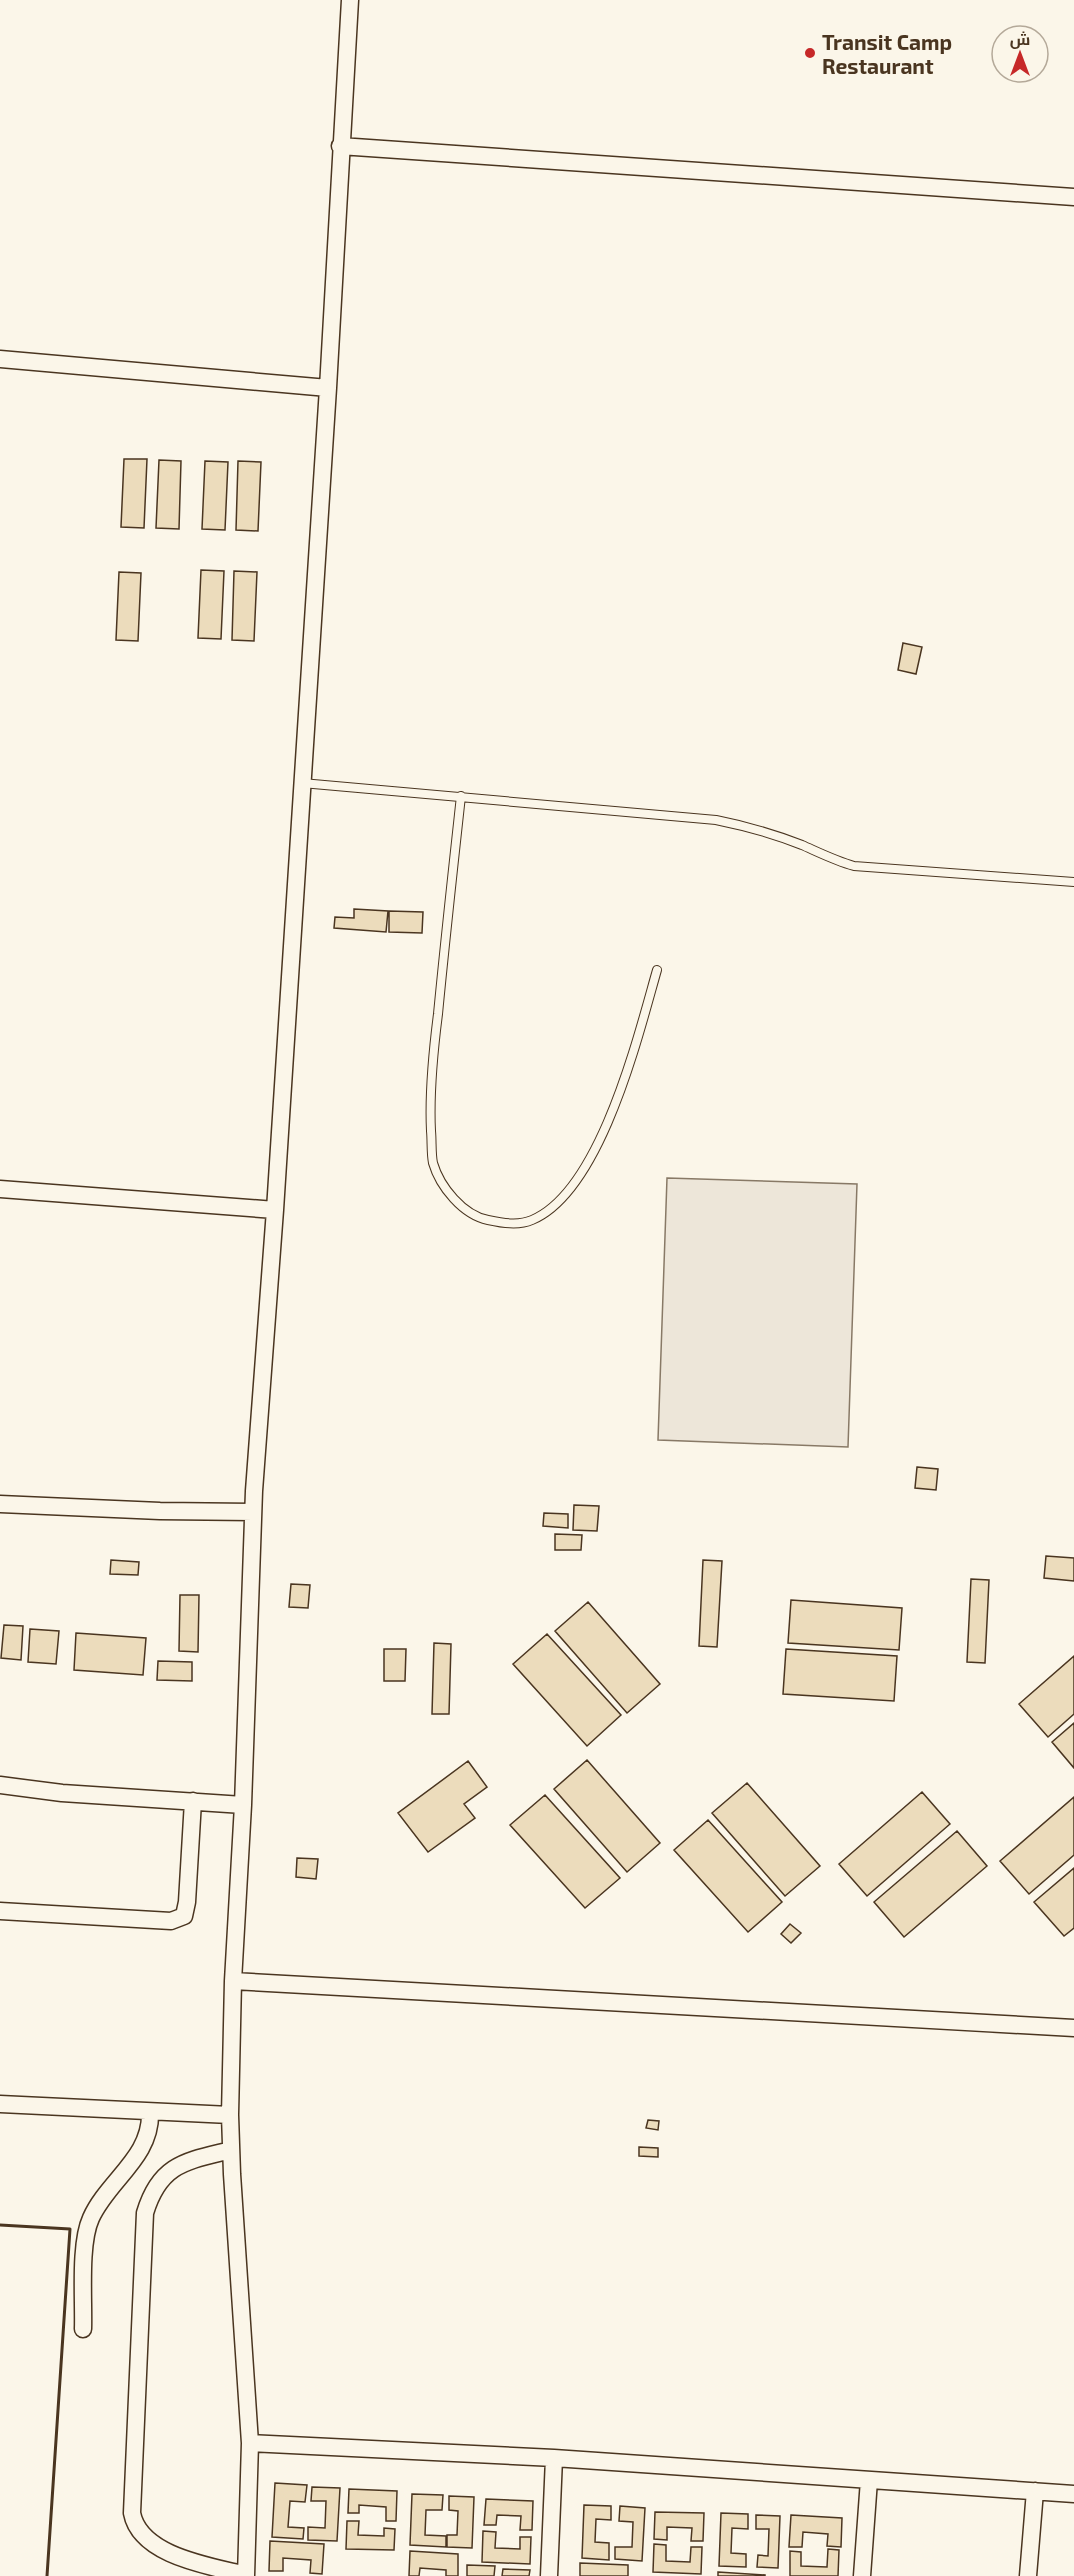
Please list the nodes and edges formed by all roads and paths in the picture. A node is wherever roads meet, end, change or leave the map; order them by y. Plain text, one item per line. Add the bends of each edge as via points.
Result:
1 (350, 0) edge
2 (340, 146) junction
3 (1074, 197) edge
4 (0, 359) edge
5 (328, 388) junction
6 (302, 783) junction
7 (461, 796) junction
8 (1074, 882) edge
9 (657, 970) dead end
10 (0, 1189) edge
11 (275, 1210) junction
12 (0, 1504) edge
13 (253, 1512) junction
14 (0, 1785) edge
15 (193, 1801) junction
16 (243, 1805) junction
17 (0, 1911) edge
18 (233, 1981) junction
19 (1074, 2028) edge
20 (0, 2104) edge
21 (150, 2112) junction
22 (231, 2115) junction
23 (231, 2150) junction
24 (83, 2329) dead end
25 (250, 2443) junction
26 (554, 2458) junction
27 (869, 2480) junction
28 (1035, 2491) junction
29 (1074, 2494) edge
30 (246, 2575) edge
31 (549, 2576) edge
32 (862, 2576) edge
33 (1028, 2576) edge

1 - 2 street
2 - 3 street
2 - 5 street
4 - 5 street
5 - 6 street
6 - 7 lane
6 - 11 street
7 - 8 lane via 716,820 752,827 854,866
7 - 9 lane via 429,1092 433,1162 454,1200 481,1218 508,1224 531,1221 573,1188 629,1071
10 - 11 street
11 - 13 street
12 - 13 street
13 - 16 street
14 - 15 street via 62,1794
15 - 16 street
15 - 17 street via 184,1916 171,1921
16 - 18 street
18 - 19 street
18 - 22 street
20 - 21 street
21 - 22 street
21 - 24 street via 142,2150 97,2207 88,2226
22 - 23 street
23 - 25 street
23 - 30 street via 183,2162 172,2169 155,2189 146,2212 132,2513 134,2525 153,2544 186,2559
25 - 26 street
25 - 30 street
26 - 27 street
26 - 31 street
27 - 28 street
27 - 32 street
28 - 29 street
28 - 33 street

